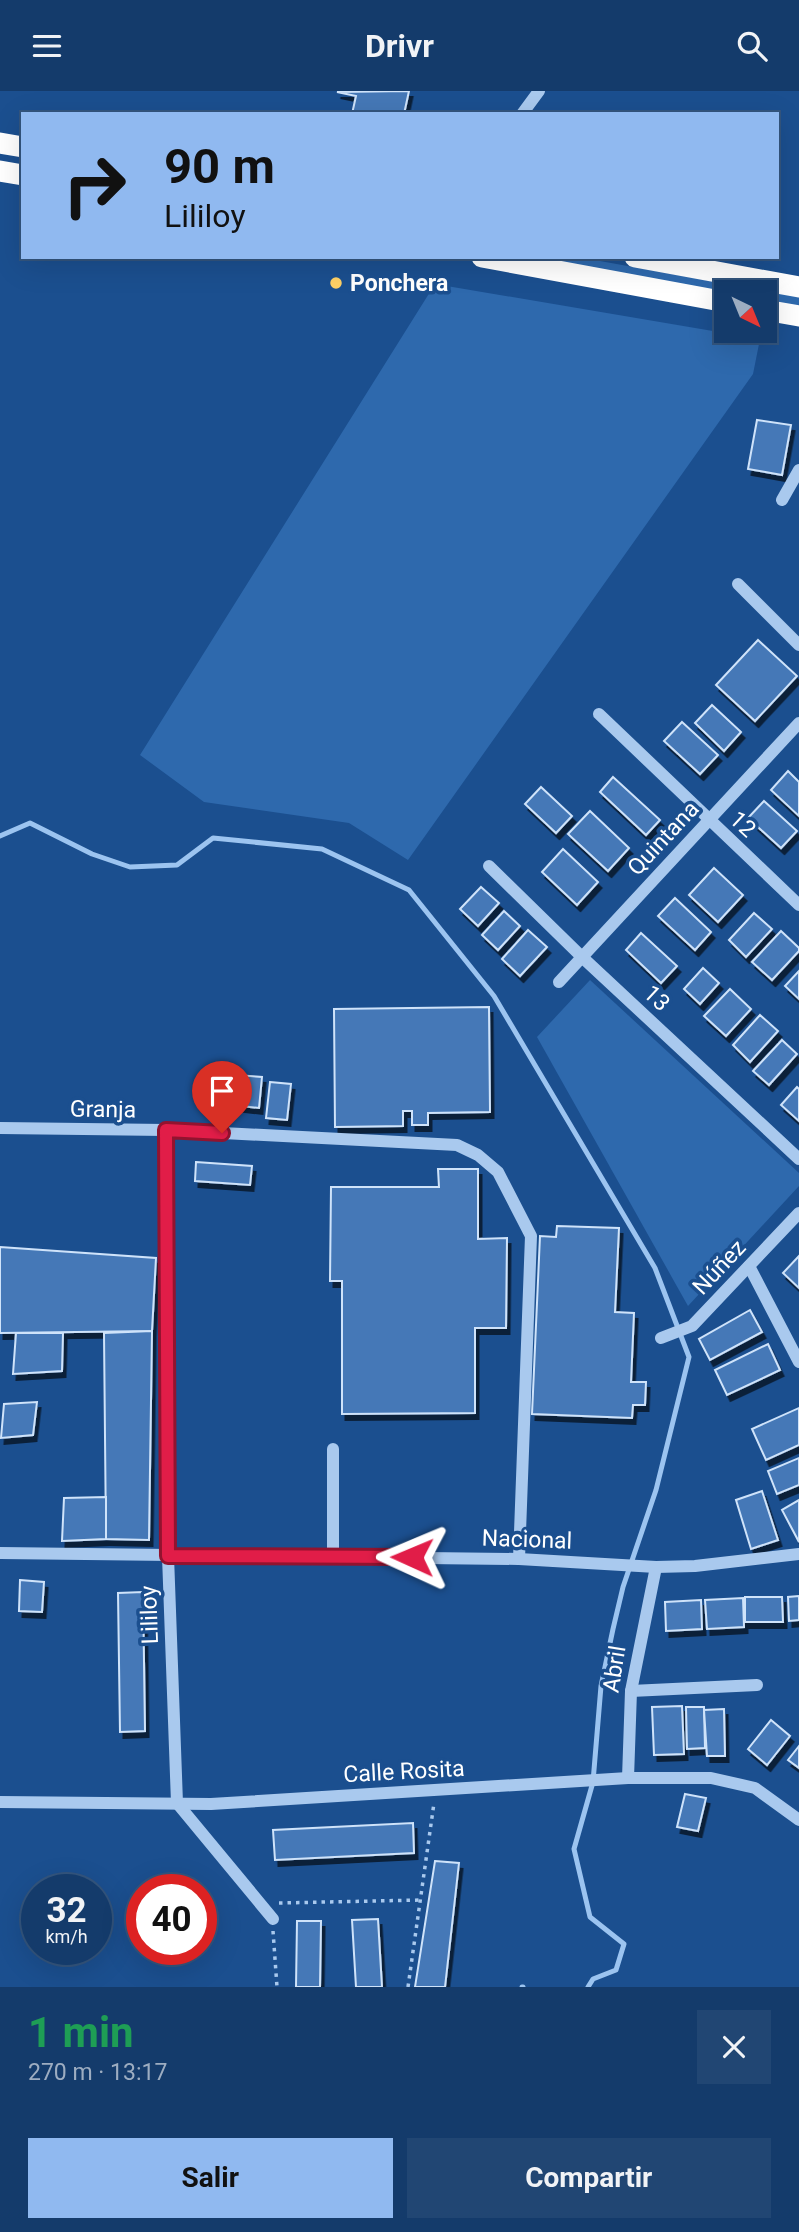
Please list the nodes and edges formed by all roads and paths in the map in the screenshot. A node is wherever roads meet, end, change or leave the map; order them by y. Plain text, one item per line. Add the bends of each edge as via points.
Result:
1 (539, 91) edge
2 (523, 112) edge
3 (0, 143) edge
4 (21, 147) edge
5 (0, 171) edge
6 (21, 175) edge
7 (493, 259) edge
8 (646, 259) edge
9 (799, 287) edge
10 (714, 300) edge
11 (777, 312) edge
12 (799, 316) edge
13 (799, 470) edge
14 (782, 500) dead end
15 (738, 584) dead end
16 (799, 645) edge
17 (599, 713) dead end
18 (799, 723) edge
19 (709, 820) junction
20 (489, 866) dead end
21 (799, 905) edge
22 (582, 957) junction
23 (559, 982) dead end
24 (0, 1128) edge
25 (166, 1130) junction
26 (799, 1159) edge
27 (799, 1213) edge
28 (748, 1266) junction
29 (661, 1338) dead end
30 (799, 1362) edge
31 (333, 1449) dead end
32 (0, 1553) edge
33 (799, 1553) edge
34 (332, 1555) junction
35 (168, 1556) junction
36 (519, 1559) junction
37 (656, 1567) junction
38 (757, 1685) dead end
39 (631, 1691) junction
40 (628, 1779) junction
41 (436, 1790) junction
42 (0, 1803) edge
43 (177, 1803) junction
44 (799, 1820) edge
45 (421, 1900) junction
46 (273, 1919) junction
47 (277, 1987) edge
48 (408, 1987) edge

1 - 2 street
3 - 4 highway
5 - 6 highway
7 - 10 highway
8 - 9 highway
11 - 12 highway
13 - 14 street
15 - 16 street
17 - 19 street, 12
18 - 19 street, Quintana
19 - 21 street, 12
19 - 22 street, Quintana
20 - 22 street, 13
22 - 23 street, Quintana
22 - 26 street, 13
24 - 25 street, Granja
25 - 35 street, Lililoy
25 - 36 street, Granja via 457,1145 498,1172 531,1236
27 - 28 street, Núñez
28 - 29 street, Núñez via 692,1326
28 - 30 street
31 - 34 street
32 - 35 street, Nacional
33 - 37 street, Nacional
34 - 35 street, Nacional
34 - 36 street, Nacional
35 - 43 street, Lililoy
36 - 37 street, Nacional
37 - 39 street, Abril
38 - 39 street
39 - 40 street, Abril
40 - 41 street, Calle Rosita
40 - 44 street, Calle Rosita via 711,1777 755,1788
41 - 43 street, Calle Rosita
41 - 45 path
42 - 43 street, Calle Rosita
43 - 46 street
45 - 46 path via 271,1903
45 - 48 path
46 - 47 path

